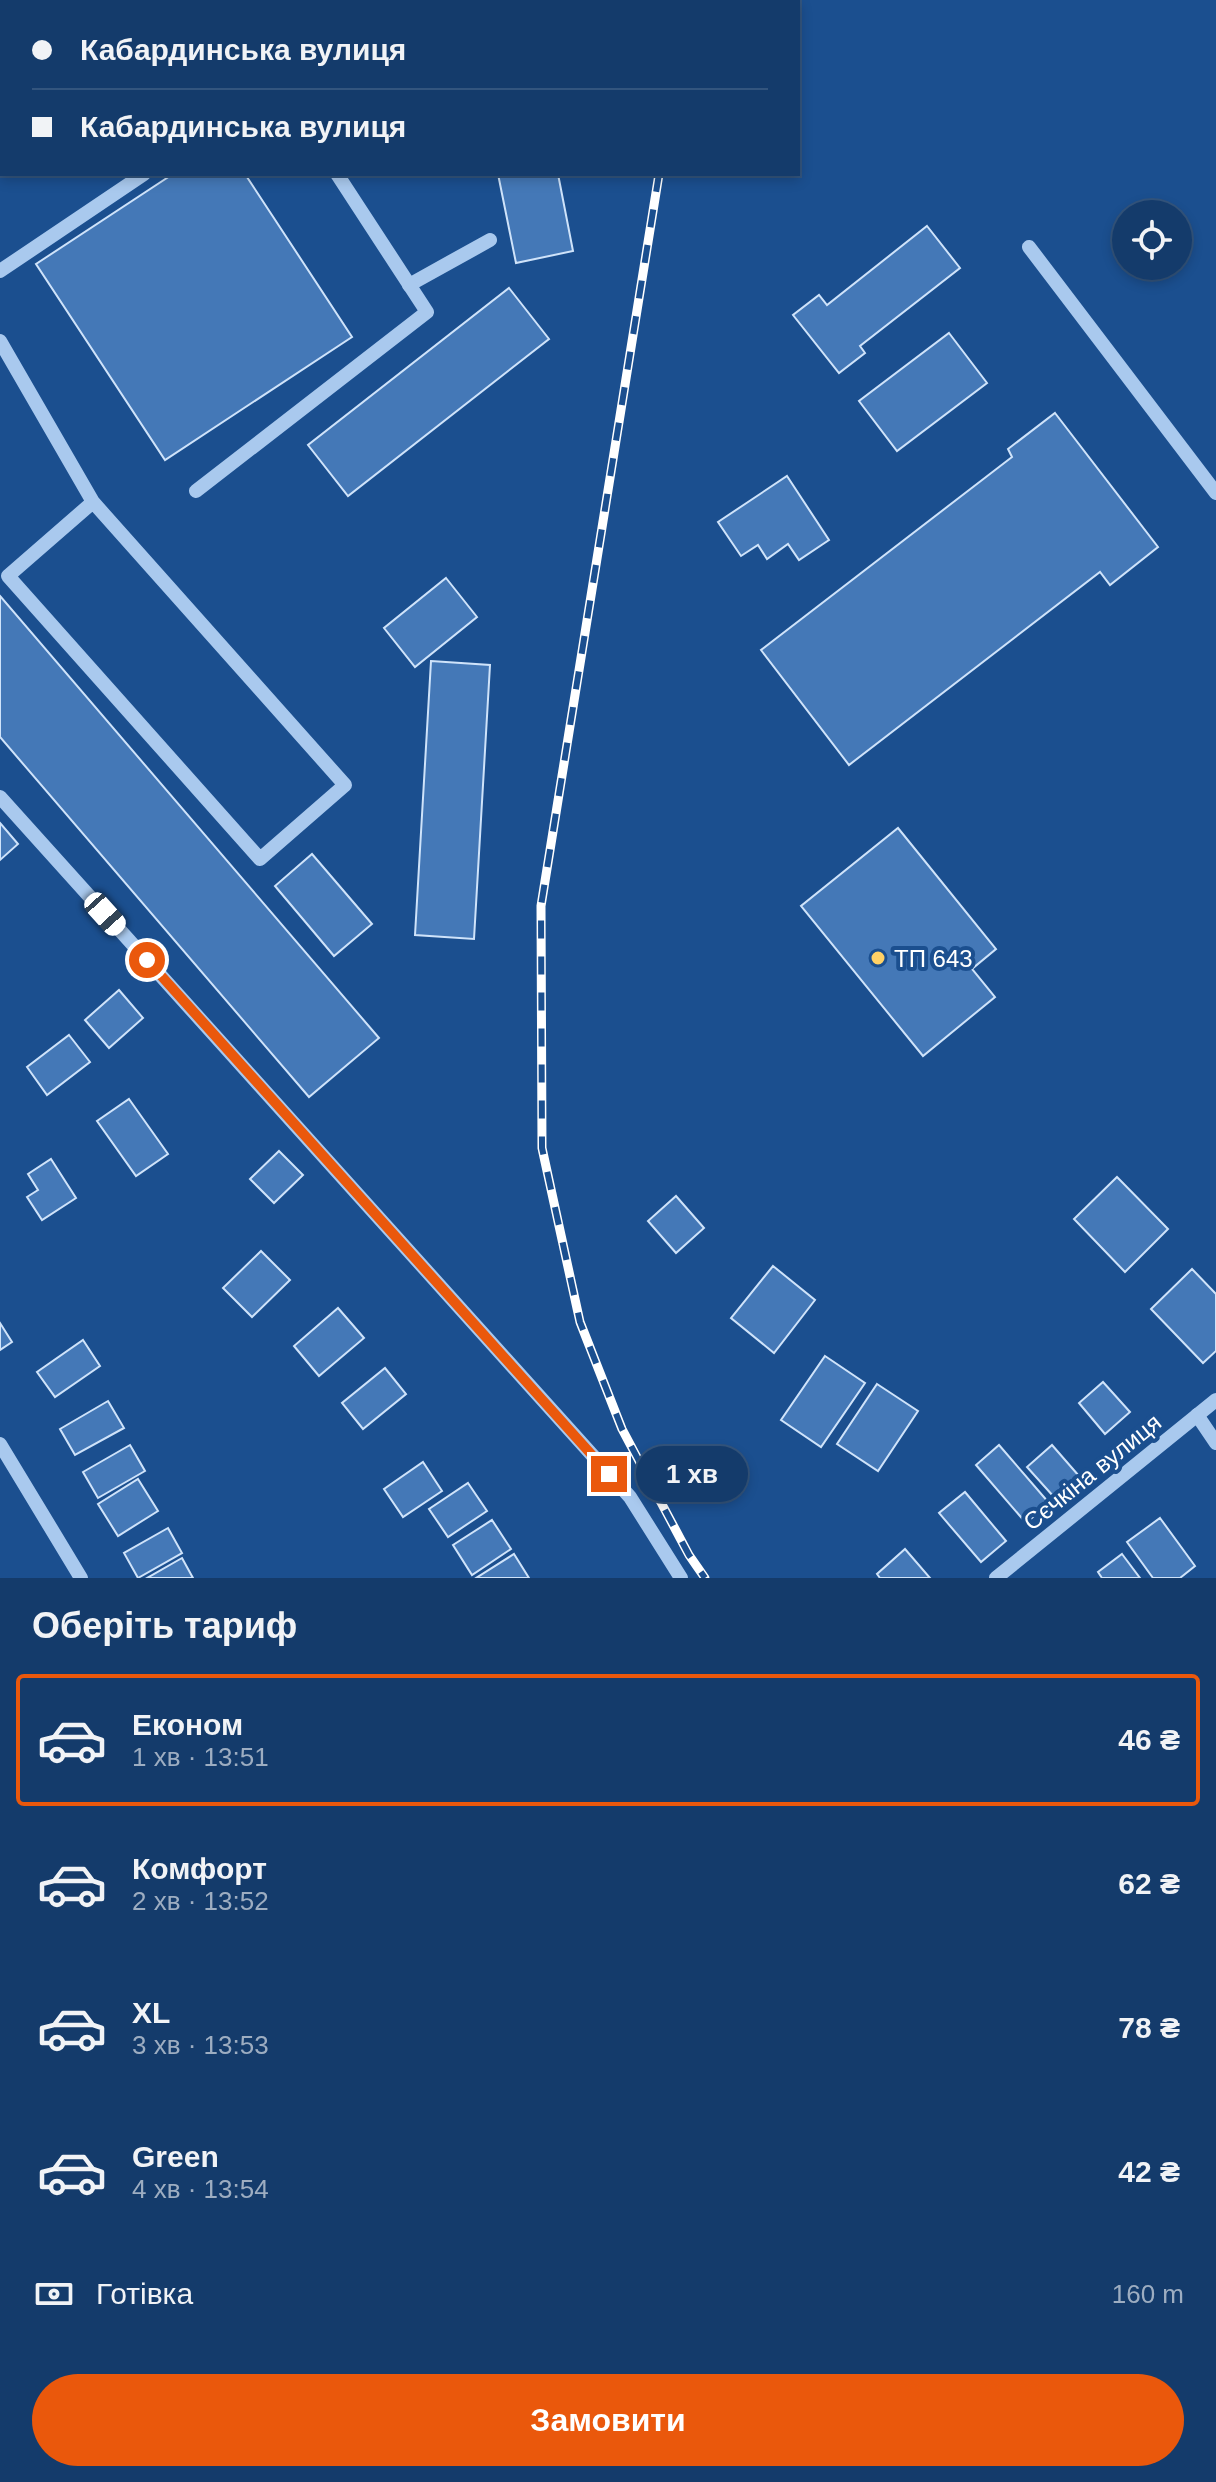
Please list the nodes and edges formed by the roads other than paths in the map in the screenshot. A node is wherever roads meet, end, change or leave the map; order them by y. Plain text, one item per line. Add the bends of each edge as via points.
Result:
1 (141, 176) edge
2 (338, 176) edge
3 (490, 240) dead end
4 (1029, 247) dead end
5 (0, 271) edge
6 (409, 285) junction
7 (0, 341) edge
8 (196, 491) dead end
9 (1216, 493) edge
10 (93, 502) junction
11 (0, 797) edge
12 (1216, 1400) edge
13 (1197, 1415) junction
14 (1216, 1443) edge
15 (0, 1444) edge
16 (81, 1578) edge
17 (681, 1578) edge
18 (996, 1578) edge

1 - 5 street
2 - 6 street
3 - 6 street
4 - 9 street
6 - 8 street via 427,312
7 - 10 street
10 - 10 street via 345,785 260,859 8,576
11 - 17 street via 630,1497
12 - 13 street, Сєчкіна вулиця
13 - 14 street
13 - 18 street, Сєчкіна вулиця
15 - 16 street

